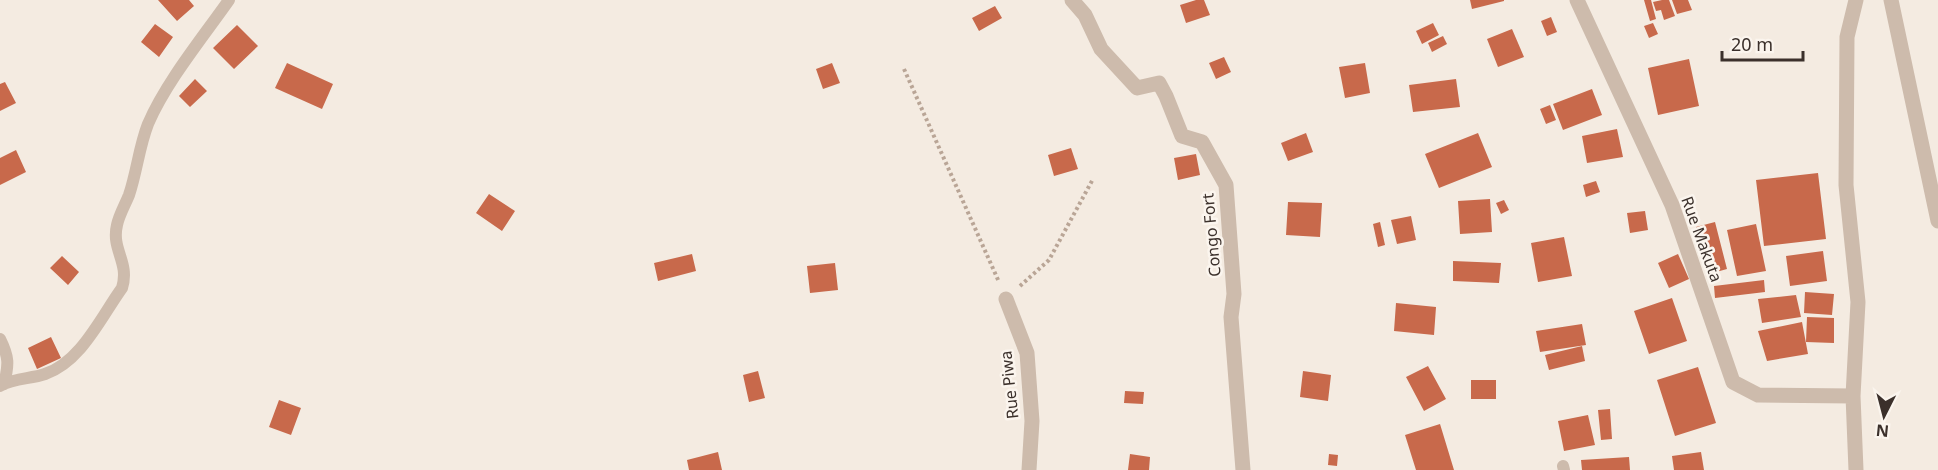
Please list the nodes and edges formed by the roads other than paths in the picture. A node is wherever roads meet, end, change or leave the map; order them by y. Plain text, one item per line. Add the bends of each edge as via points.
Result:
1 (229, 0) edge
2 (1071, 0) edge
3 (1577, 0) edge
4 (1856, 0) edge
5 (1891, 0) edge
6 (1938, 221) edge
7 (1006, 299) road end
8 (0, 339) edge
9 (2, 385) edge
10 (1853, 396) junction
11 (1029, 470) edge
12 (1243, 470) edge
13 (1856, 470) edge

1 - 9 lane via 168,88 140,146 129,195 117,224 115,240 125,268 122,288 79,351 64,364 46,374
2 - 12 street, Congo Fort via 1085,15 1101,49 1137,88 1159,83 1182,136 1202,142 1226,185
3 - 10 street, Rue Makuta via 1671,205 1733,382 1758,395
4 - 10 street via 1846,60 1846,185 1858,302
5 - 6 street
7 - 11 street, Rue Piwa via 1027,353 1032,421
8 - 9 lane via 8,354
10 - 13 street

